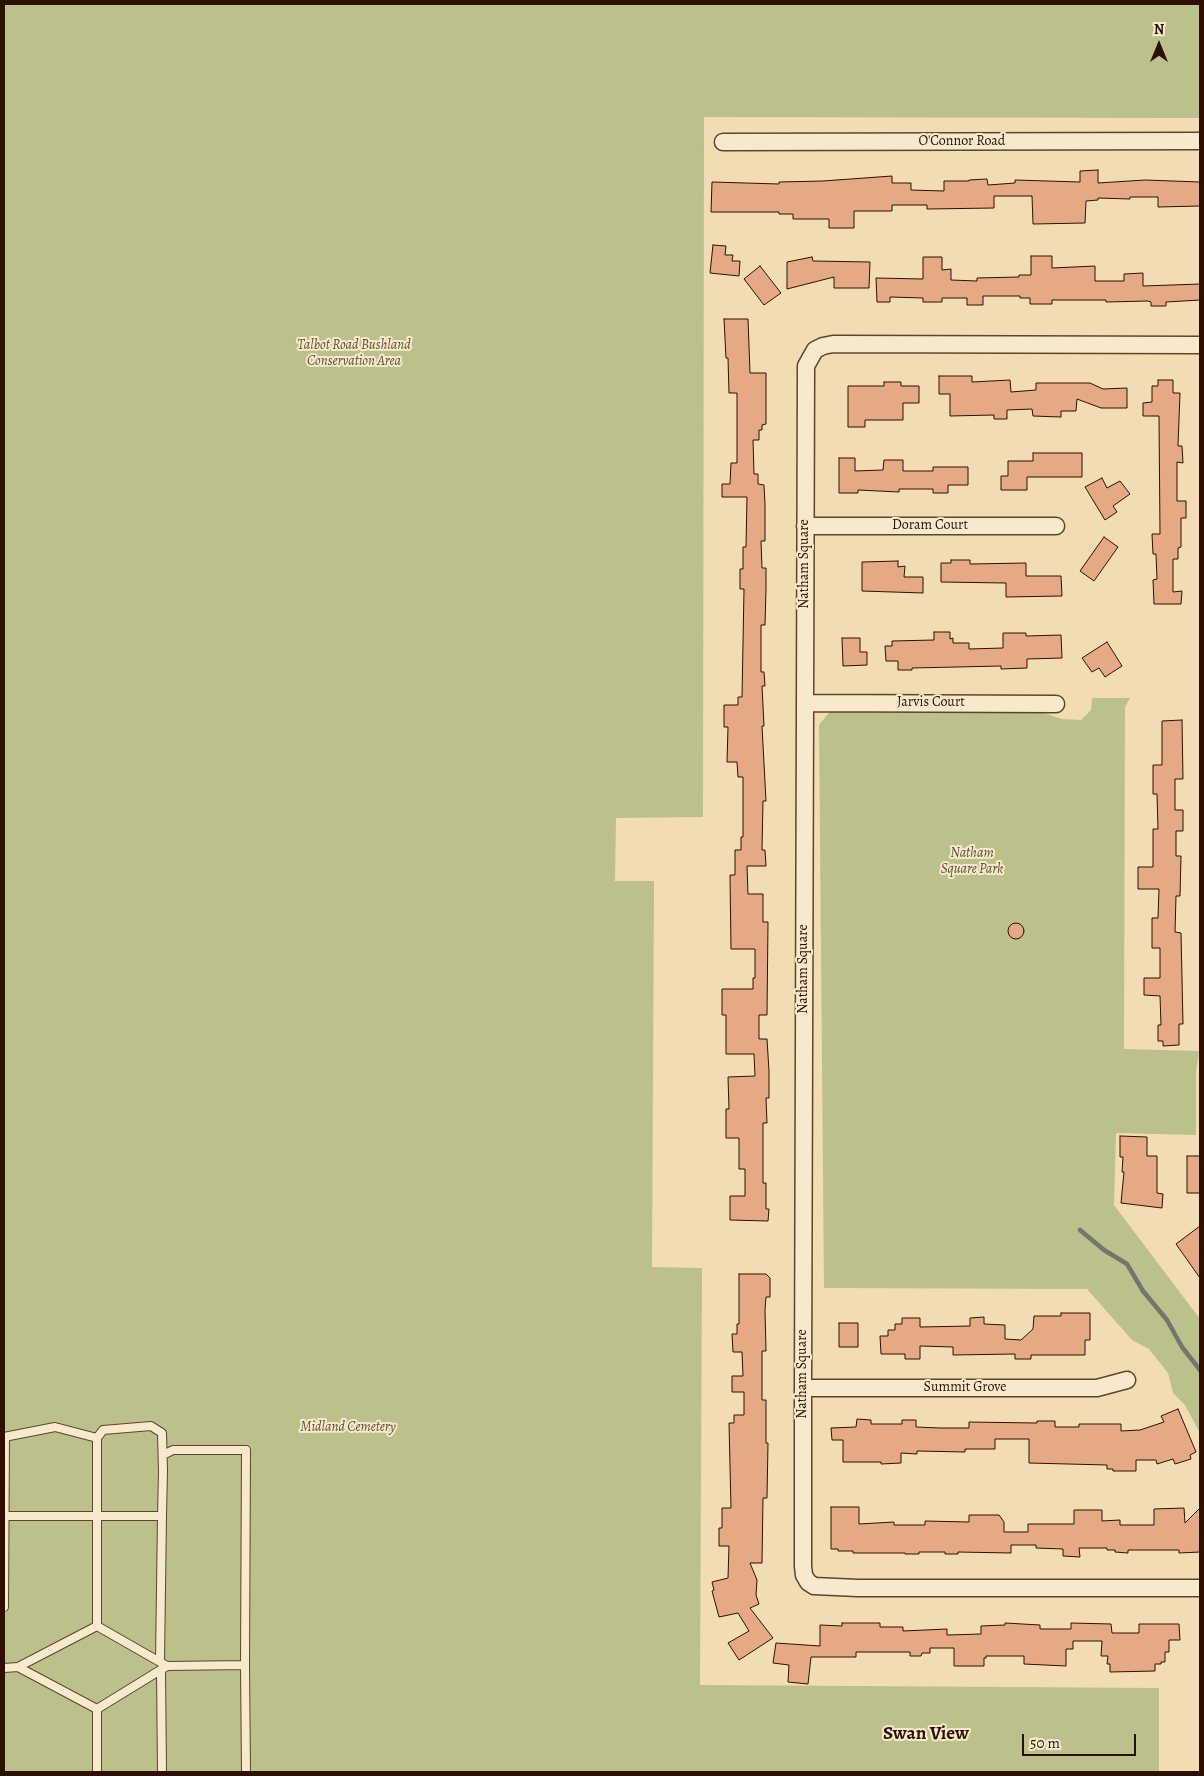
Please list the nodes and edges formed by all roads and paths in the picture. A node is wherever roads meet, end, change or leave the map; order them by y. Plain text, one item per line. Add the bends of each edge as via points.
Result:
1 (1200, 141) edge
2 (723, 142) dead end
3 (1200, 345) edge
4 (805, 526) junction
5 (1056, 526) dead end
6 (805, 703) junction
7 (1056, 704) dead end
8 (1127, 1380) dead end
9 (802, 1388) junction
10 (4, 1437) edge
11 (97, 1438) junction
12 (163, 1455) junction
13 (4, 1516) edge
14 (98, 1516) junction
15 (162, 1516) junction
16 (1200, 1588) edge
17 (4, 1607) edge
18 (97, 1626) junction
19 (245, 1665) junction
20 (163, 1666) junction
21 (18, 1667) junction
22 (4, 1668) edge
23 (97, 1709) junction
24 (97, 1772) edge
25 (162, 1772) edge
26 (246, 1772) edge

1 - 2 street, O'Connor Road
3 - 4 street, Natham Square via 823,346 816,350 806,366
4 - 5 street, Doram Court
4 - 6 street, Natham Square
6 - 7 street, Jarvis Court
6 - 9 street, Natham Square
8 - 9 street, Summit Grove via 1097,1388
9 - 16 street, Natham Square via 802,1566 804,1576 814,1586
10 - 11 lane via 54,1427
10 - 13 lane
11 - 12 lane via 103,1430 151,1426 162,1433
11 - 14 lane
12 - 15 lane
12 - 19 lane via 173,1450 246,1450
13 - 14 lane
13 - 17 lane
14 - 15 lane
14 - 18 lane
15 - 20 lane
18 - 20 lane
18 - 21 lane
19 - 20 lane
19 - 26 lane
20 - 23 lane
20 - 25 lane
21 - 22 lane
21 - 23 lane
23 - 24 lane

